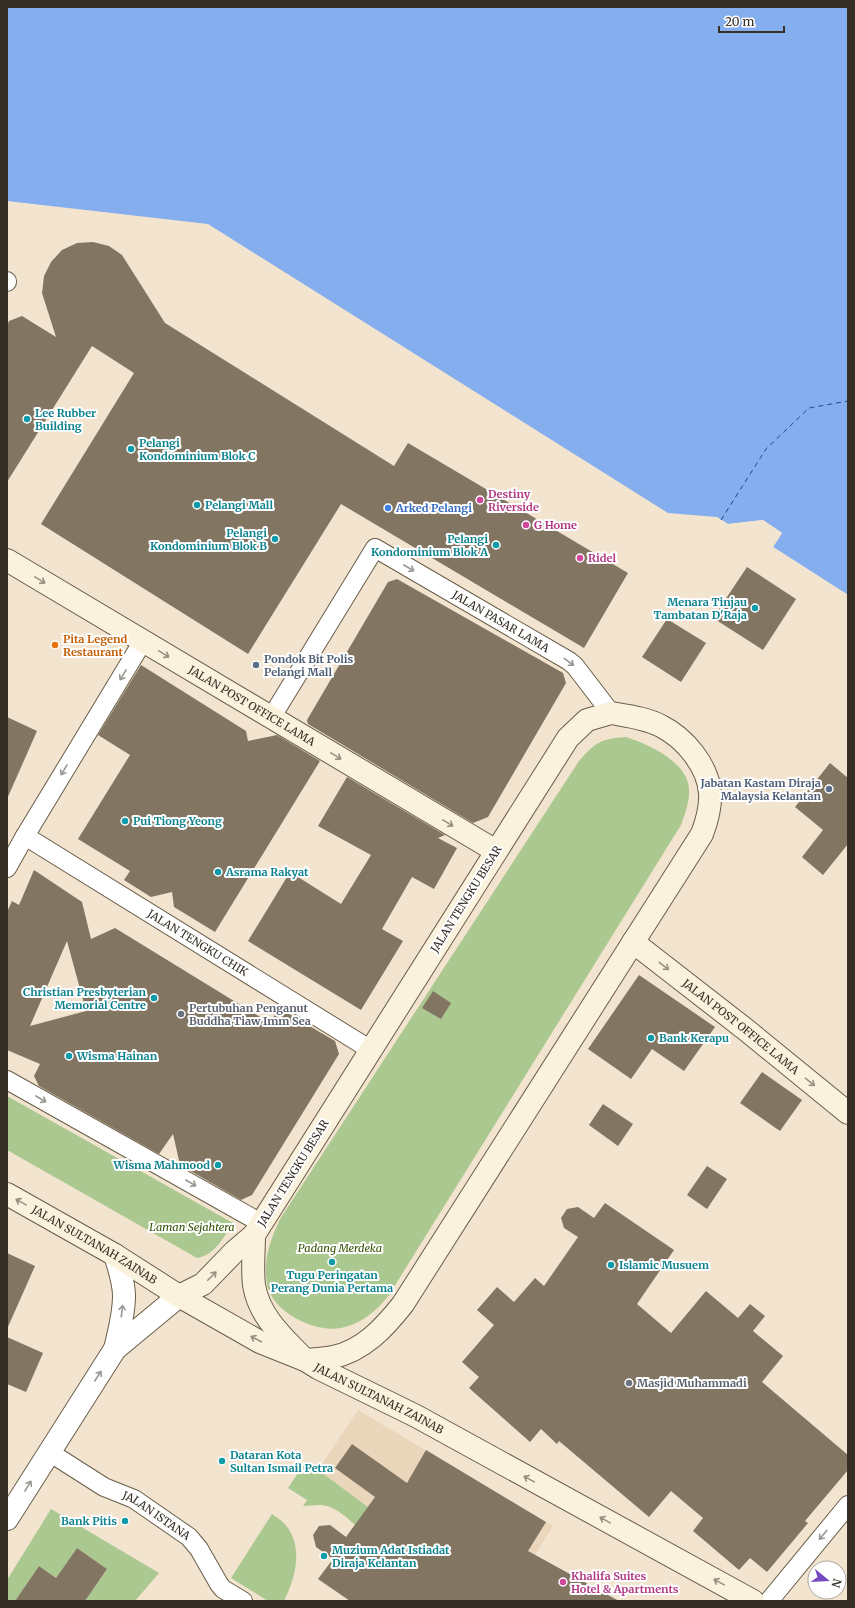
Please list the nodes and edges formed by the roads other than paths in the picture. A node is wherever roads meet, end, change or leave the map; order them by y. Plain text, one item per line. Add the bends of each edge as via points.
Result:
1 (7, 560) edge
2 (143, 641) junction
3 (611, 713) junction
4 (271, 718) junction
5 (24, 836) junction
6 (496, 852) junction
7 (7, 868) edge
8 (633, 942) junction
9 (371, 1050) junction
10 (7, 1080) edge
11 (848, 1113) edge
12 (7, 1194) edge
13 (258, 1229) junction
14 (115, 1255) junction
15 (179, 1296) junction
16 (115, 1349) junction
17 (305, 1360) junction
18 (49, 1452) junction
19 (848, 1505) edge
20 (7, 1519) edge
21 (745, 1599) edge
22 (243, 1601) edge
23 (769, 1601) edge

1 -> 2 main road, JALAN POST OFFICE LAMA
2 -> 4 main road, JALAN POST OFFICE LAMA
2 -> 5 street
4 -> 3 street, JALAN PASAR LAMA via 375,548 569,661
3 - 6 main road, JALAN TENGKU BESAR via 587,720 568,738
3 - 8 main road, JALAN TENGKU BESAR via 638,717 662,726 677,737 694,754 704,771 710,792 709,815 702,834
4 -> 6 main road, JALAN POST OFFICE LAMA
5 - 7 street
5 - 9 street, JALAN TENGKU CHIK
6 - 9 main road, JALAN TENGKU BESAR
8 -> 11 main road, JALAN POST OFFICE LAMA
8 - 17 main road, JALAN TENGKU BESAR via 403,1304 387,1324 356,1348 333,1357
9 - 13 main road, JALAN TENGKU BESAR
10 -> 13 street
14 -> 12 main road, JALAN SULTANAH ZAINAB
15 -> 13 main road via 203,1284
13 - 17 main road, JALAN TENGKU BESAR via 254,1284 258,1301 267,1320
14 - 15 main road, JALAN SULTANAH ZAINAB
16 -> 14 street via 124,1295
15 - 16 street
17 -> 15 main road, JALAN SULTANAH ZAINAB via 260,1342
18 -> 16 street
21 -> 17 main road, JALAN SULTANAH ZAINAB via 416,1416
20 -> 18 street
18 - 22 street, JALAN ISTANA via 104,1487 134,1499 183,1533 195,1543 223,1589
19 -> 23 street

